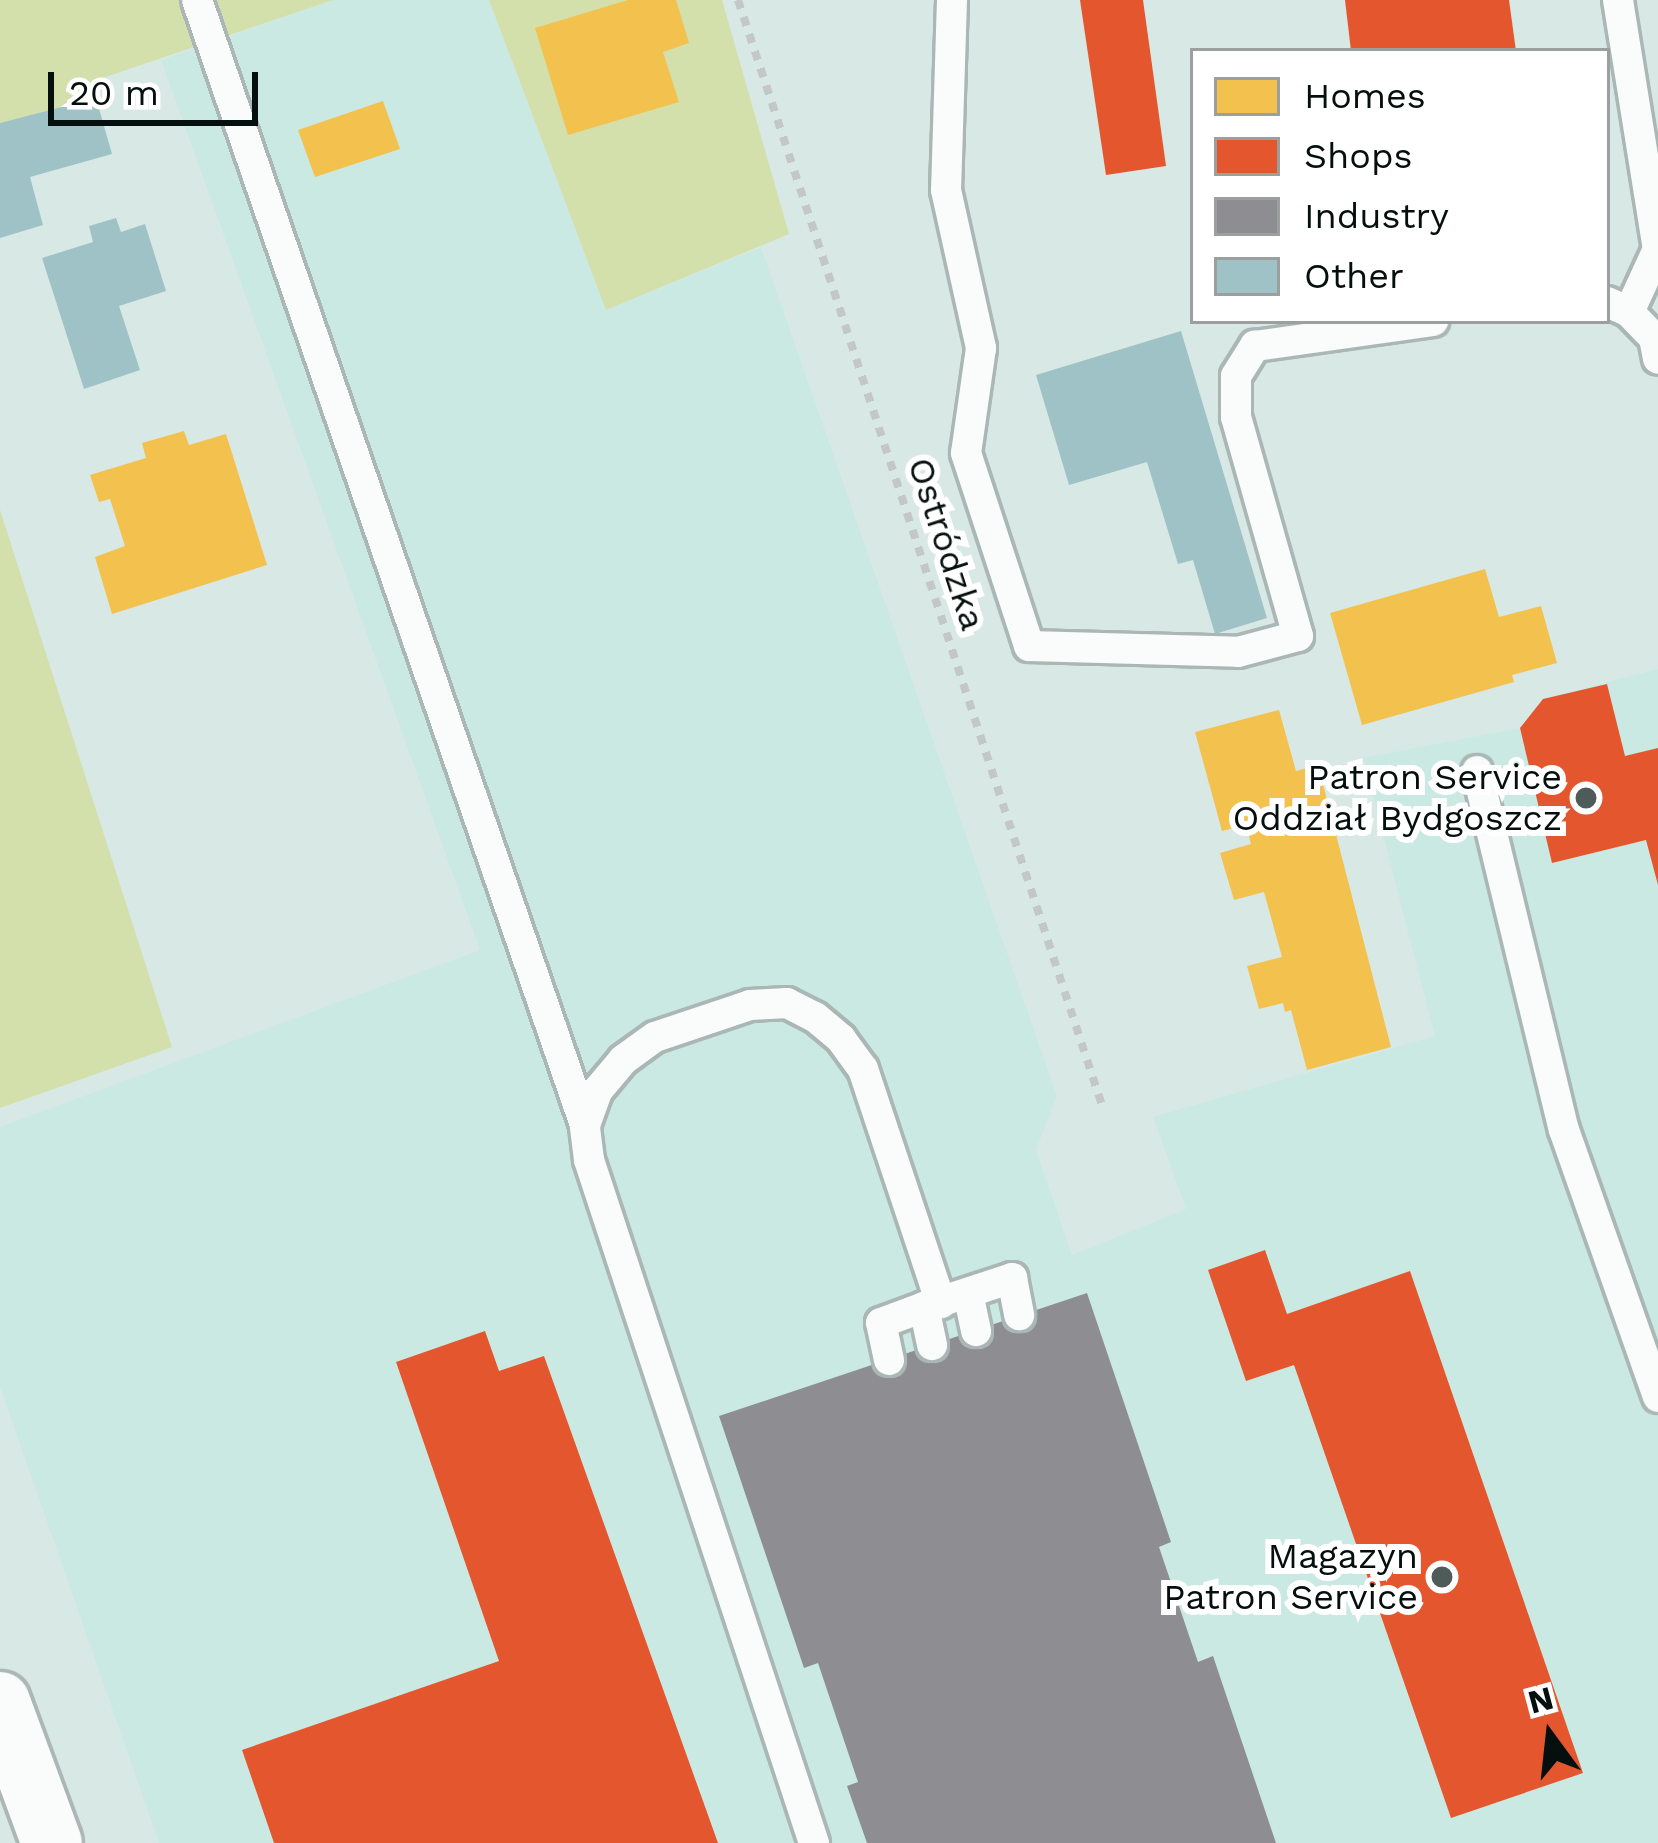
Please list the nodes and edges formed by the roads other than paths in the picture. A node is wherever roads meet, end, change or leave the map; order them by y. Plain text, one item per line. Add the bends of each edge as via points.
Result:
1 (197, 0) edge
2 (952, 0) edge
3 (1618, 0) edge
4 (1618, 307) edge
5 (1412, 324) edge
6 (1658, 359) edge
7 (1477, 771) dead end
8 (585, 1125) junction
9 (944, 1301) junction
10 (1019, 1316) dead end
11 (976, 1330) dead end
12 (932, 1345) dead end
13 (889, 1360) dead end
14 (1658, 1396) edge
15 (0, 1702) edge
16 (52, 1843) edge
17 (814, 1843) edge

1 - 8 lane
2 - 5 lane via 946,190 982,348 966,452 1029,646 1238,652 1298,636 1236,417 1236,376 1255,346
3 - 4 lane via 1658,249
4 - 6 lane via 1654,338
7 - 14 lane via 1564,1130
8 - 9 lane via 598,1090 622,1060 656,1037 750,1004 787,1003 841,1039 863,1070
8 - 17 lane via 589,1160
9 - 10 lane via 1012,1278
9 - 11 lane
9 - 12 lane
9 - 13 lane via 880,1322
15 - 16 street

